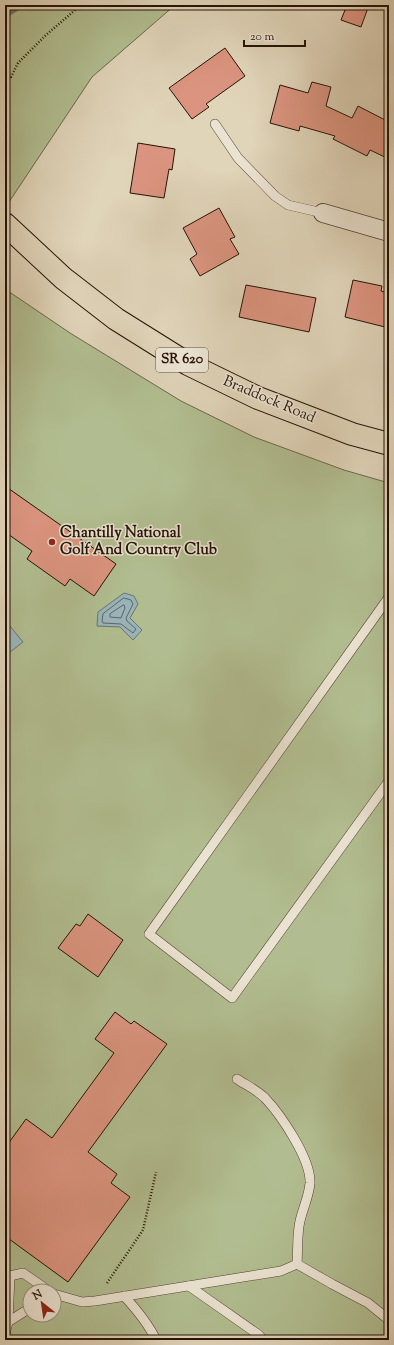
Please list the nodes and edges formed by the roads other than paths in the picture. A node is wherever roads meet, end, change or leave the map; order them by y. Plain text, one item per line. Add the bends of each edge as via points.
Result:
1 (215, 124) dead end
2 (323, 213) joint
3 (5, 224) edge
4 (389, 232) edge
5 (389, 444) edge
6 (389, 597) edge
7 (389, 781) edge
8 (237, 1079) dead end
9 (297, 1264) junction
10 (8, 1277) edge
11 (37, 1283) edge
12 (189, 1286) junction
13 (62, 1296) edge
14 (124, 1296) junction
15 (22, 1313) edge
16 (389, 1320) edge
17 (8, 1322) junction
18 (5, 1334) edge
19 (156, 1340) edge
20 (263, 1340) edge

1 - 2 lane via 238,158 275,196 288,205
2 - 4 street
3 - 5 main road, Braddock Road / SR 620 via 63,278 110,315 188,364 258,398 352,434
6 - 7 lane via 148,934 232,998
8 - 9 lane via 264,1097 279,1116 297,1144 308,1169 310,1182 300,1222
9 - 12 lane via 281,1271
9 - 16 lane via 368,1303
10 - 11 lane via 23,1273
10 - 17 lane
12 - 14 lane
12 - 20 lane
13 - 14 lane via 82,1302
14 - 19 lane via 140,1314
15 - 17 lane
17 - 18 lane

